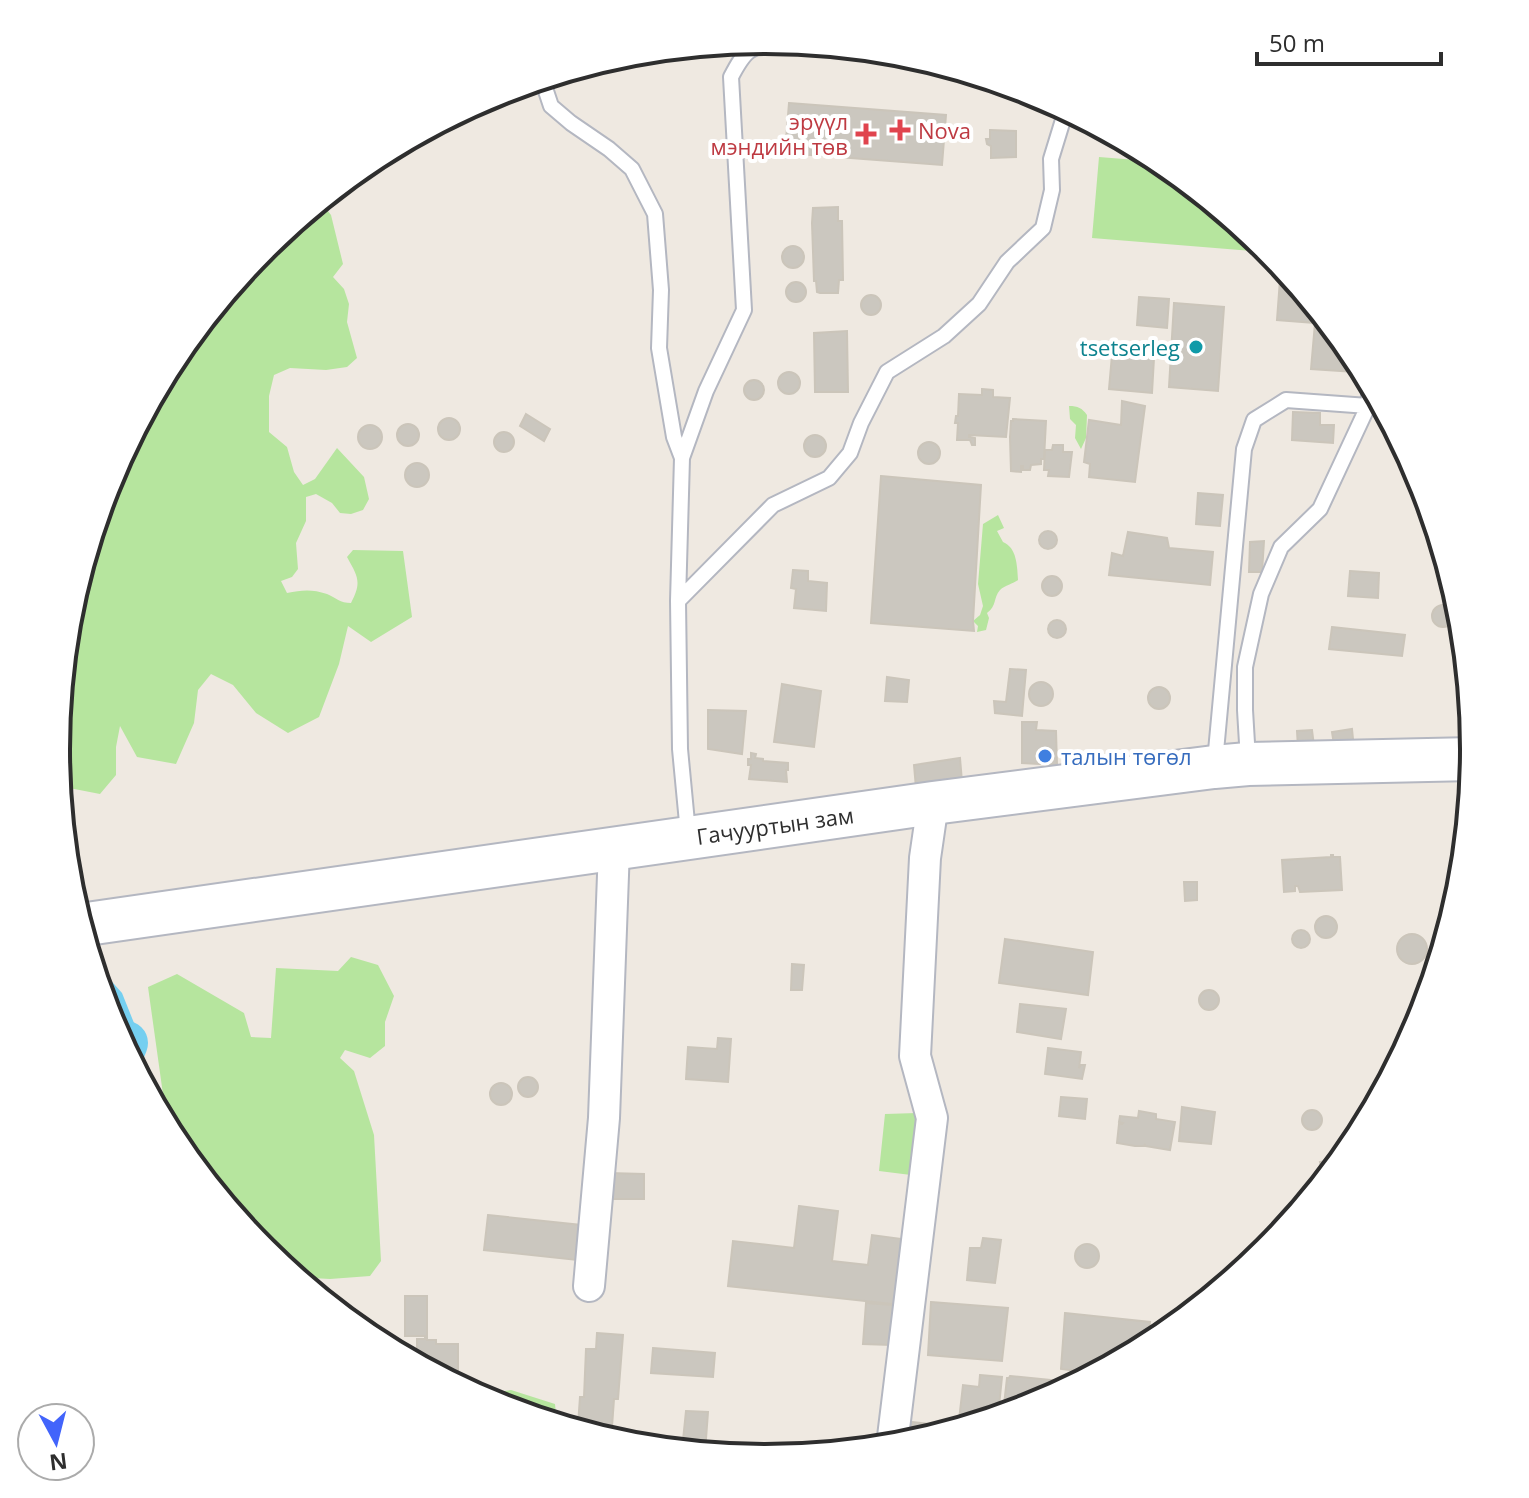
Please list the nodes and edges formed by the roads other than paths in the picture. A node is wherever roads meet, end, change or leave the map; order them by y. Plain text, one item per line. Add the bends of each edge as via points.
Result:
1 (744, 54) edge
2 (546, 90) edge
3 (1062, 121) edge
4 (1368, 406) joint
5 (682, 458) junction
6 (678, 601) junction
7 (1460, 759) edge
8 (1231, 765) junction
9 (933, 803) junction
10 (689, 838) junction
11 (614, 848) junction
12 (92, 923) edge
13 (589, 1286) dead end
14 (894, 1432) edge

1 - 5 lane via 731,77 744,310
2 - 5 lane via 551,106 632,169 655,214 659,348
3 - 6 lane via 1051,159 1052,190 1043,228 1007,262 979,304 944,336 887,372 850,453 829,478 773,505
4 - 8 lane via 1320,509 1281,547 1261,594 1245,667 1245,710
4 - 8 lane via 1286,400 1254,420 1244,449
5 - 6 lane
6 - 10 lane via 680,749
7 - 8 main road, Гачууртын зам
8 - 9 main road, Гачууртын зам
9 - 10 main road, Гачууртын зам
9 - 14 street via 925,858 915,1056 932,1118
10 - 11 main road, Гачууртын зам
11 - 12 main road, Гачууртын зам
11 - 13 street via 604,1118

